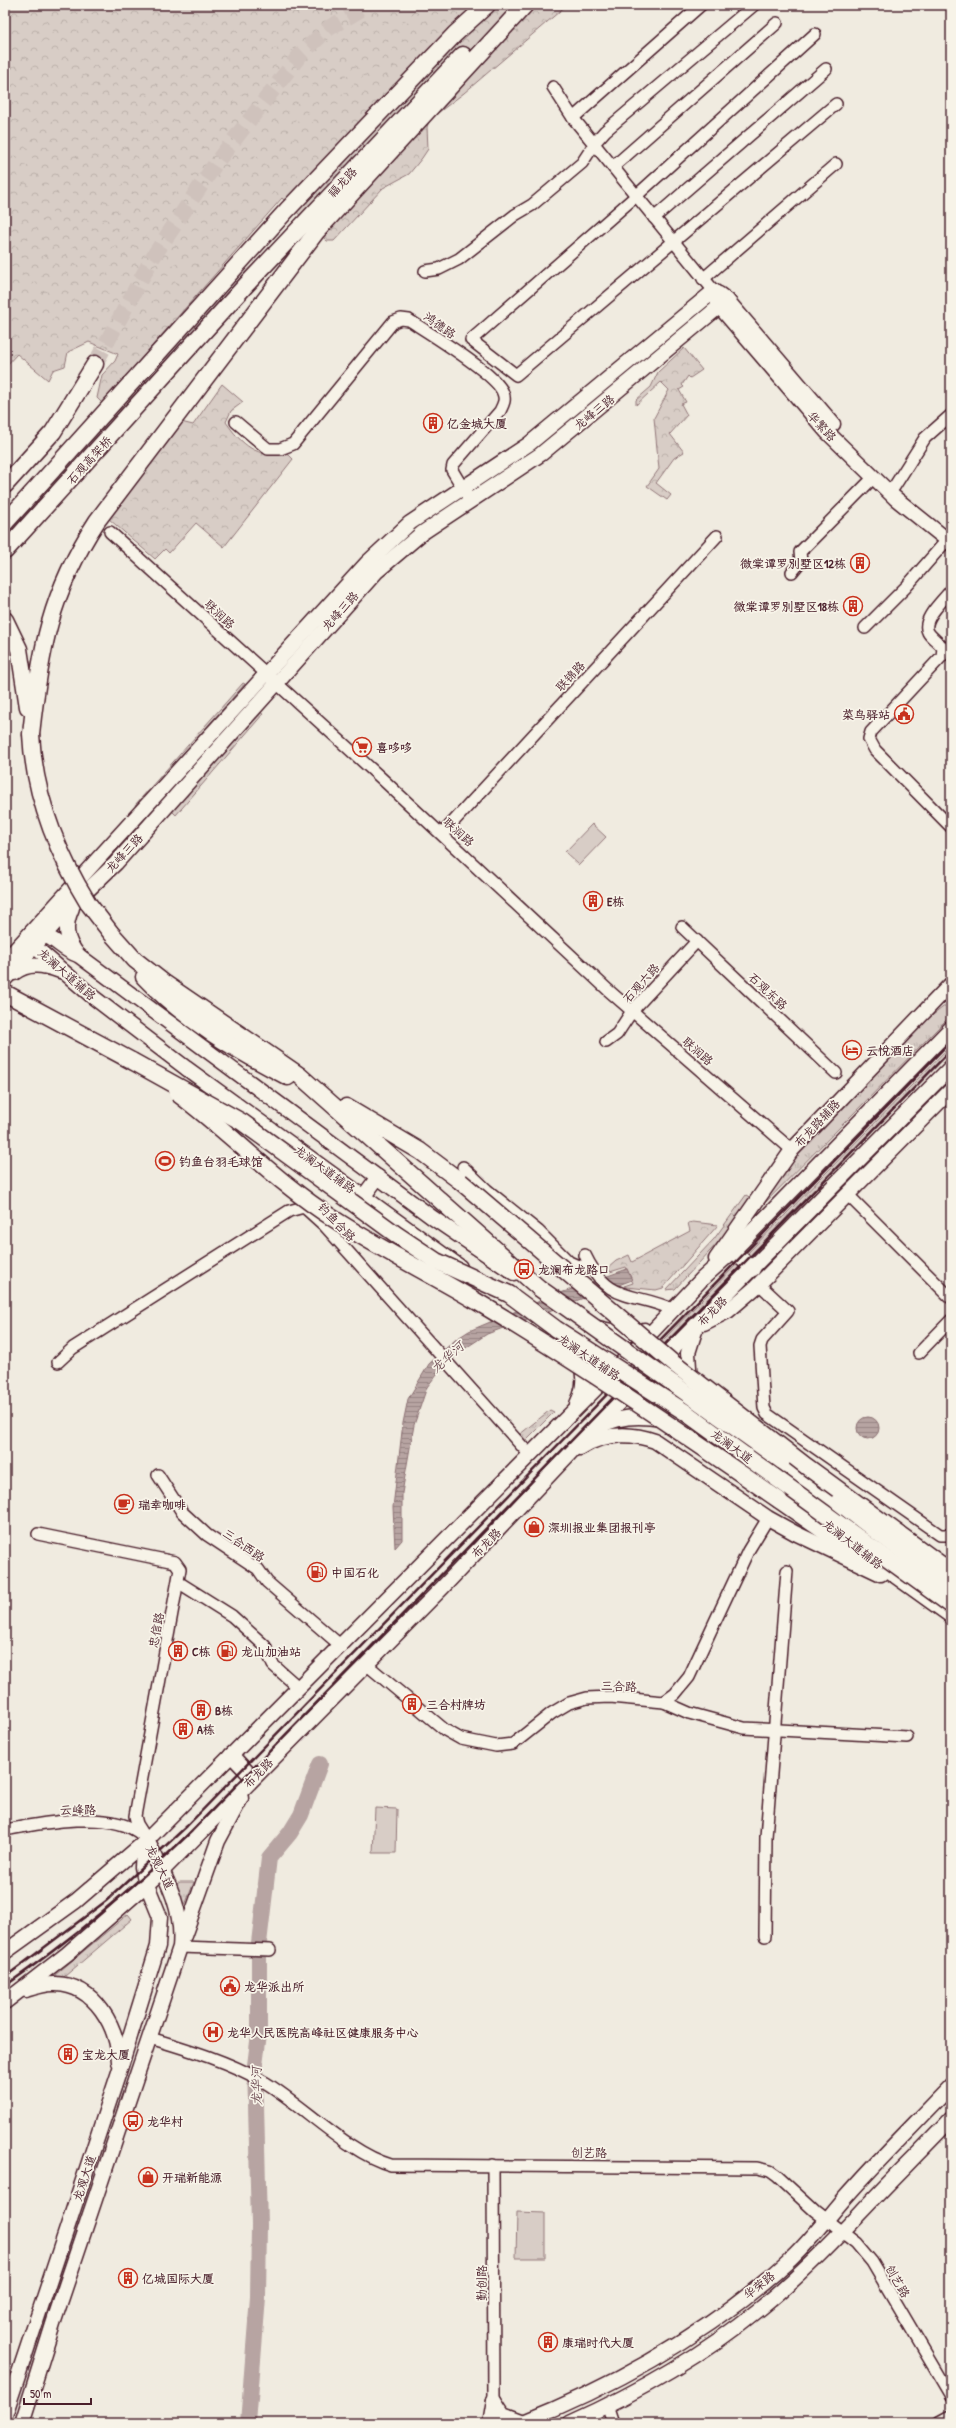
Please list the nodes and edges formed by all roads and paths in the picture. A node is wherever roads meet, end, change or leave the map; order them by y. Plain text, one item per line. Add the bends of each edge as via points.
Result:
1 (487, 5) edge
2 (519, 5) edge
3 (524, 5) edge
4 (701, 5) edge
5 (754, 5) edge
6 (777, 23) dead end
7 (815, 34) dead end
8 (826, 68) dead end
9 (553, 87) dead end
10 (836, 104) dead end
11 (573, 118) junction
12 (594, 144) junction
13 (836, 164) dead end
14 (613, 167) junction
15 (636, 196) junction
16 (654, 218) junction
17 (674, 243) junction
18 (425, 271) dead end
19 (702, 277) junction
20 (714, 291) junction
21 (723, 303) junction
22 (157, 353) joint
23 (95, 364) tunnel mouth
24 (172, 367) joint
25 (951, 415) edge
26 (236, 422) dead end
27 (873, 478) junction
28 (5, 485) edge
29 (462, 486) junction
30 (894, 487) junction
31 (470, 500) junction
32 (5, 523) edge
33 (110, 532) dead end
34 (717, 536) dead end
35 (950, 538) edge
36 (5, 551) edge
37 (792, 572) dead end
38 (951, 590) edge
39 (5, 620) edge
40 (865, 628) dead end
41 (265, 673) junction
42 (276, 684) junction
43 (31, 734) junction
44 (951, 827) edge
45 (442, 834) junction
46 (80, 904) junction
47 (682, 927) dead end
48 (31, 933) junction
49 (46, 934) junction
50 (697, 941) junction
51 (35, 946) junction
52 (78, 955) junction
53 (5, 961) edge
54 (62, 972) junction
55 (5, 983) edge
56 (951, 984) edge
57 (951, 994) edge
58 (926, 1010) junction
59 (632, 1011) junction
60 (951, 1028) edge
61 (606, 1042) dead end
62 (132, 1060) junction
63 (951, 1067) edge
64 (836, 1073) dead end
65 (951, 1076) edge
66 (951, 1090) edge
67 (919, 1099) junction
68 (792, 1150) junction
69 (463, 1167) dead end
70 (378, 1177) junction
71 (848, 1195) junction
72 (363, 1197) junction
73 (733, 1251) junction
74 (585, 1255) dead end
75 (590, 1266) junction
76 (753, 1269) junction
77 (702, 1279) junction
78 (760, 1284) junction
79 (538, 1289) junction
80 (509, 1298) junction
81 (951, 1298) edge
82 (670, 1314) junction
83 (579, 1320) junction
84 (951, 1320) edge
85 (698, 1325) junction
86 (561, 1339) junction
87 (919, 1353) dead end
88 (629, 1355) junction
89 (58, 1362) dead end
90 (652, 1370) junction
91 (612, 1373) junction
92 (636, 1388) junction
93 (703, 1407) junction
94 (574, 1410) junction
95 (700, 1430) junction
96 (590, 1432) junction
97 (529, 1454) junction
98 (565, 1459) junction
99 (842, 1465) junction
100 (158, 1475) dead end
101 (822, 1494) junction
102 (768, 1518) junction
103 (38, 1534) dead end
104 (951, 1535) edge
105 (951, 1561) edge
106 (882, 1568) junction
107 (787, 1571) dead end
108 (951, 1572) edge
109 (178, 1582) junction
110 (943, 1585) edge
111 (918, 1593) junction
112 (935, 1604) junction
113 (951, 1605) edge
114 (951, 1616) edge
115 (340, 1645) junction
116 (366, 1664) junction
117 (298, 1687) junction
118 (664, 1702) junction
119 (773, 1730) junction
120 (907, 1737) dead end
121 (230, 1755) junction
122 (253, 1778) junction
123 (5, 1830) edge
124 (147, 1840) junction
125 (162, 1871) junction
126 (147, 1886) junction
127 (765, 1936) dead end
128 (180, 1947) junction
129 (269, 1950) dead end
130 (5, 1952) edge
131 (19, 1991) junction
132 (5, 2002) edge
133 (150, 2038) junction
134 (119, 2072) junction
135 (951, 2086) edge
136 (951, 2119) edge
137 (493, 2165) junction
138 (827, 2221) junction
139 (842, 2233) junction
140 (951, 2396) edge
141 (494, 2400) junction
142 (607, 2405) junction
143 (5, 2415) edge
144 (951, 2417) edge
145 (522, 2422) edge
146 (22, 2423) edge
147 (490, 2423) edge
148 (570, 2423) edge
149 (613, 2423) edge
150 (940, 2423) edge

1 - 22 highway, 福龙路 via 455,34 298,199
2 - 24 highway, 福龙路 via 430,88
3 - 43 highway via 317,231 97,521 62,583 43,643
4 - 11 street
5 - 12 street via 605,130
6 - 14 street
7 - 15 street
8 - 16 street
9 - 11 street, 华繁路
10 - 17 street
11 - 12 street, 华繁路
12 - 14 street, 华繁路
12 - 18 street via 582,163 532,205 515,214 459,259 439,269
13 - 19 street
14 - 15 street, 华繁路
15 - 16 street, 华繁路
15 - 17 street via 471,340 516,375
16 - 17 street, 华繁路
17 - 19 street, 华繁路
19 - 20 street, 华繁路
20 - 21 main road, 华繁路
20 - 29 main road, 龙峰三路 via 561,419 501,464
21 - 27 main road, 华繁路 via 807,410
21 - 30 main road, 华繁路 via 838,430
21 - 31 main road, 龙峰三路 via 541,454
22 - 32 highway, 石观高架桥
23 - 28 highway via 53,432
24 - 36 highway, 石观高架桥
25 - 30 street via 925,438
26 - 29 street, 鸿德路 via 268,449 293,444 393,322 409,320 487,374 503,392 504,400 500,411 453,466 452,470
27 - 35 main road, 华繁路 via 911,513
27 - 37 street via 800,552 801,561
29 - 31 street, 鸿德路
29 - 41 main road, 龙峰三路 via 396,535 341,590
30 - 35 main road, 华繁路
31 - 42 main road, 龙峰三路 via 422,533 380,567
33 - 41 street, 联润路
34 - 45 street, 联锦路
35 - 40 street
38 - 44 street via 927,624 929,634 943,648 942,656 874,729 869,739 875,750
39 - 43 highway via 19,649
41 - 42 street, 联润路
41 - 48 main road, 龙峰三路
42 - 45 street, 联润路
42 - 46 main road, 龙峰三路
43 - 46 highway, bridge via 35,777 44,811
45 - 59 street, 联润路
46 - 49 main road, 龙峰三路
46 - 52 main road via 67,921 66,932 69,944
46 - 79 highway, 龙澜大道 via 135,960 163,982 299,1075
46 - 108 highway, bridge via 122,954 168,1002 187,1017 256,1061 389,1132 439,1165 483,1199 673,1364
47 - 50 street, 石观东路
48 - 49 main road, 龙澜大道辅路
48 - 51 main road, 龙澜大道辅路
48 - 53 main road, 龙峰三路
49 - 51 main road, 龙峰三路
49 - 52 main road, 龙澜大道辅路 via 71,953
50 - 59 street, 石观六路
50 - 64 street, 石观东路
51 - 54 main road, 龙澜大道辅路
51 - 55 main road, 龙峰三路
52 - 70 main road, 龙澜大道辅路
54 - 55 main road via 32,965 20,968
54 - 72 main road, 龙澜大道辅路 via 186,1068
55 - 62 highway
56 - 58 main road, 布龙路辅路
57 - 58 main road
58 - 68 main road, 布龙路辅路 via 838,1099
59 - 61 street, 石观六路 via 617,1034
59 - 68 street, 联润路
60 - 73 main road
62 - 80 highway, 龙澜大道, bridge via 242,1122 436,1261
62 - 106 highway, bridge via 206,1115 276,1176 332,1218 477,1302 636,1401 831,1536
63 - 67 main road, 布龙路
65 - 67 main road
66 - 71 main road
67 - 76 main road, 布龙路
68 - 77 main road, 布龙路辅路
69 - 75 street via 570,1262 578,1266
70 - 72 main road
70 - 79 main road, 龙澜大道辅路
71 - 78 main road
71 - 81 street
72 - 80 main road, 龙澜大道辅路
73 - 76 main road
73 - 77 main road
74 - 75 street
75 - 82 street via 613,1290 627,1297 665,1305
76 - 85 main road, 布龙路
77 - 82 main road
78 - 85 main road via 728,1311
78 - 99 street via 788,1311 762,1340 760,1346 765,1410
79 - 83 main road, 龙澜大道辅路, bridge
79 - 110 highway, 龙澜大道, bridge via 815,1484
80 - 86 main road, 龙澜大道辅路
80 - 113 highway, 龙澜大道, bridge via 685,1412
82 - 83 main road via 645,1329 625,1334 608,1331
82 - 88 main road
83 - 88 main road, 龙澜大道辅路
84 - 87 street
85 - 90 main road, 布龙路
85 - 93 main road via 691,1339 687,1366 693,1394
86 - 91 main road, 龙澜大道辅路
86 - 94 main road via 576,1354 584,1372 582,1394
88 - 90 main road, 龙澜大道辅路
88 - 91 main road
89 - 97 street, 钓鱼合路 via 73,1348 299,1207 308,1210 325,1226
90 - 92 main road, 布龙路
90 - 93 main road, 龙澜大道辅路
91 - 92 main road, 龙澜大道辅路
91 - 94 main road
92 - 95 main road, 龙澜大道辅路
92 - 96 main road, 布龙路
93 - 101 main road, 龙澜大道辅路
94 - 97 main road
95 - 96 main road via 681,1423 646,1418 612,1421
95 - 106 main road, 龙澜大道辅路 via 850,1540
96 - 98 main road, 布龙路
97 - 115 main road
98 - 102 main road via 583,1447 606,1437 629,1434 641,1436 672,1451
98 - 116 main road, 布龙路
99 - 101 street
99 - 104 street via 940,1535
100 - 115 street, 三合西路 via 171,1498 197,1527 258,1569 267,1582
101 - 110 main road, 龙澜大道辅路
102 - 111 main road
102 - 118 street via 748,1550 689,1677 675,1694
103 - 109 street, 忠信路 via 174,1562 180,1569
105 - 110 street
106 - 111 main road, 龙澜大道辅路
107 - 119 street
109 - 117 street via 232,1616 265,1646 273,1665
109 - 124 street, 忠信路 via 135,1816
110 - 111 main road
110 - 112 main road
111 - 112 main road, 龙澜大道辅路
112 - 114 main road, 龙澜大道辅路
115 - 117 main road
116 - 118 street, 三合路 via 445,1730 461,1739 496,1746 513,1744 552,1713 569,1703 587,1698 610,1697
116 - 122 main road, 布龙路
117 - 121 main road
118 - 119 street, 三合路 via 690,1713 730,1724
119 - 120 street, 三合路
119 - 127 street via 766,1837
121 - 122 main road
121 - 124 main road
122 - 125 main road, 布龙路
122 - 128 main road via 218,1841
123 - 124 street, 云峰路 via 62,1821 94,1821 128,1826
124 - 125 main road, 龙观大道
124 - 126 main road, 龙观大道 via 142,1860
124 - 130 main road via 76,1901
125 - 126 main road, 布龙路
125 - 128 main road, 龙观大道 via 180,1917
126 - 131 main road, 布龙路
126 - 134 main road, 龙观大道 via 160,1913 159,1939
128 - 129 street
128 - 133 main road, 龙观大道
131 - 132 main road, 布龙路
131 - 134 main road via 55,1984 78,1990 92,2000 113,2030 118,2048
133 - 137 street, 创艺路 via 240,2068 380,2162 401,2165
133 - 146 main road, 龙观大道
134 - 143 main road, 龙观大道
135 - 138 main road, 华荣路
136 - 139 main road, 华荣路
137 - 138 street, 创艺路 via 764,2169 777,2176
137 - 141 street, 勤创路
138 - 139 street, 创艺路
138 - 145 main road, 华荣路 via 791,2259 701,2329 600,2389
139 - 140 street, 创艺路 via 856,2243 872,2262
139 - 142 main road, 华荣路 via 760,2309 699,2353
141 - 145 main road via 503,2414
141 - 147 main road
142 - 148 main road, 华荣路
142 - 149 street
144 - 150 street

